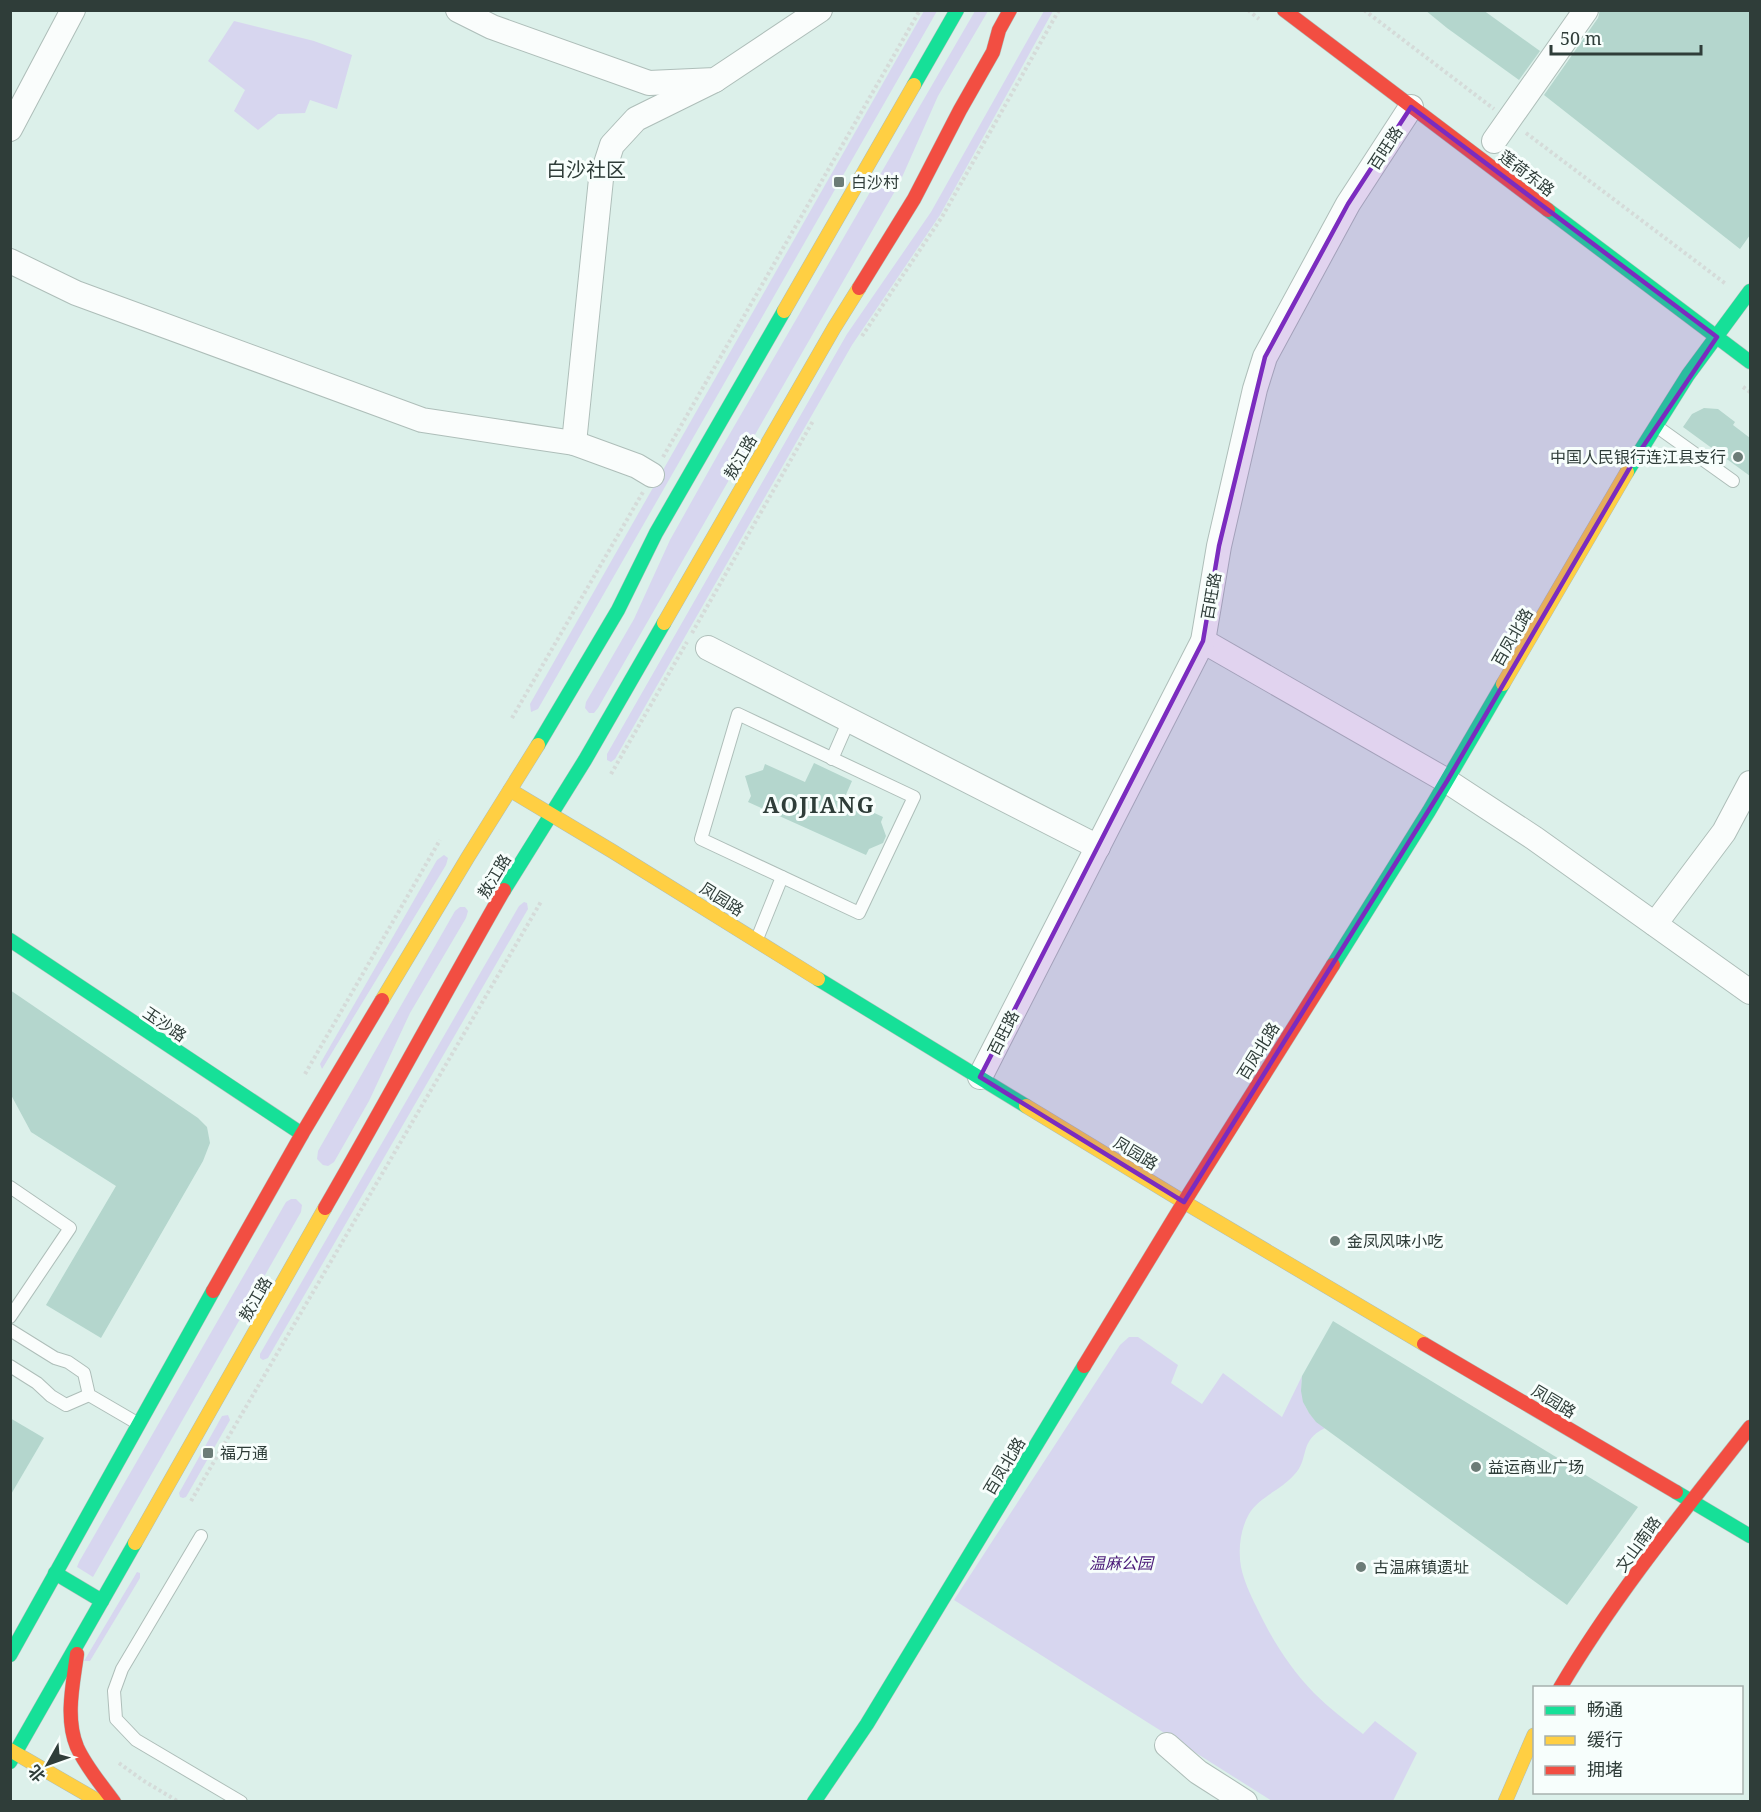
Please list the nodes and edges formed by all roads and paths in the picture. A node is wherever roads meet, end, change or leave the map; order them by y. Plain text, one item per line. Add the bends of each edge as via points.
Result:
1 (73, 10) edge
2 (458, 10) edge
3 (820, 10) edge
4 (920, 10) edge
5 (957, 10) edge
6 (1010, 10) edge
7 (1059, 10) edge
8 (1284, 10) edge
9 (1364, 10) edge
10 (1586, 10) edge
11 (1017, 27) dead end
12 (993, 52) junction
13 (715, 80) junction
14 (1411, 107) junction
15 (1509, 120) junction
16 (10, 129) edge
17 (1494, 141) dead end
18 (10, 261) edge
19 (1748, 294) edge
20 (1717, 337) junction
21 (859, 341) dead end
22 (1750, 362) edge
23 (818, 414) dead end
24 (1656, 426) junction
25 (574, 443) junction
26 (652, 475) junction
27 (1733, 481) dead end
28 (1203, 640) junction
29 (708, 648) dead end
30 (512, 718) dead end
31 (849, 720) junction
32 (832, 759) junction
33 (611, 774) dead end
34 (1446, 781) junction
35 (1750, 783) edge
36 (510, 790) junction
37 (550, 815) junction
38 (441, 840) dead end
39 (1098, 847) junction
40 (782, 877) junction
41 (542, 900) dead end
42 (1655, 924) junction
43 (10, 940) edge
44 (756, 940) junction
45 (1750, 992) edge
46 (980, 1077) junction
47 (303, 1078) dead end
48 (302, 1134) junction
49 (10, 1187) edge
50 (1184, 1202) junction
51 (15, 1301) edge
52 (10, 1317) edge
53 (10, 1330) edge
54 (10, 1366) edge
55 (89, 1395) junction
56 (138, 1423) junction
57 (1750, 1427) edge
58 (1691, 1501) junction
59 (186, 1510) dead end
60 (201, 1536) dead end
61 (1750, 1536) edge
62 (56, 1573) junction
63 (102, 1600) junction
64 (35, 1611) junction
65 (10, 1627) edge
66 (79, 1641) junction
67 (10, 1655) edge
68 (1561, 1686) edge
69 (1533, 1737) edge
70 (1167, 1745) dead end
71 (12, 1755) edge
72 (111, 1757) dead end
73 (100, 1802) edge
74 (114, 1802) edge
75 (179, 1802) edge
76 (241, 1802) edge
77 (814, 1802) edge
78 (1245, 1802) edge
79 (1505, 1802) edge

1 - 16 street
2 - 13 street via 492,27 649,83
3 - 13 street
4 - 26 path
5 - 36 main road, 敖江路 via 656,533 564,713
6 - 12 main road, 敖江路
7 - 21 path via 942,217
8 - 14 main road, 莲荷东路
9 - 15 path
10 - 15 street
11 - 12 main road
12 - 37 main road, 敖江路 via 914,199 595,731
13 - 25 street via 636,119 612,145 601,180
14 - 20 main road, 莲荷东路
14 - 28 street, 百旺路 via 1348,204 1265,357 1220,546
15 - 17 street
15 - 19 path
18 - 25 street via 76,293 422,420
19 - 20 main road, 百凤北路
20 - 22 main road, 莲荷东路
20 - 24 main road, 百凤北路
23 - 33 path
24 - 27 lane
24 - 34 main road, 百凤北路
25 - 26 street
26 - 30 path
28 - 34 street
28 - 39 street, 百旺路
29 - 31 street
31 - 32 lane
31 - 39 street
32 - 40 lane via 914,798 859,913
32 - 40 lane via 738,714 701,839
34 - 42 street
34 - 50 main road, 百凤北路
35 - 42 street via 1724,832
36 - 37 main road, 凤园路
36 - 48 main road, 敖江路 via 457,888
37 - 44 main road, 凤园路
37 - 63 main road, 敖江路 via 488,906 387,1100
38 - 47 path
39 - 46 street, 百旺路
40 - 44 lane
41 - 59 path
42 - 45 street
43 - 48 main road, 玉沙路
44 - 46 main road, 凤园路
46 - 50 main road, 凤园路
48 - 56 main road, 敖江路
49 - 51 lane via 70,1228
50 - 58 main road, 凤园路
50 - 77 main road, 百凤北路 via 867,1724
51 - 52 lane
53 - 55 lane via 84,1373
54 - 55 lane via 66,1405
55 - 56 lane
56 - 62 main road, 敖江路
57 - 58 main road, 文山南路
58 - 61 main road, 凤园路
58 - 68 main road, 文山南路 via 1600,1624
60 - 76 lane via 122,1669 114,1691 116,1719 136,1740
62 - 63 main road
62 - 64 main road, 敖江路
63 - 66 main road, 敖江路
64 - 65 main road
64 - 67 main road, 敖江路
66 - 71 main road, 敖江路
66 - 74 main road via 71,1708 75,1738 88,1766
69 - 79 main road
70 - 78 street via 1198,1772
71 - 73 main road
72 - 75 path

